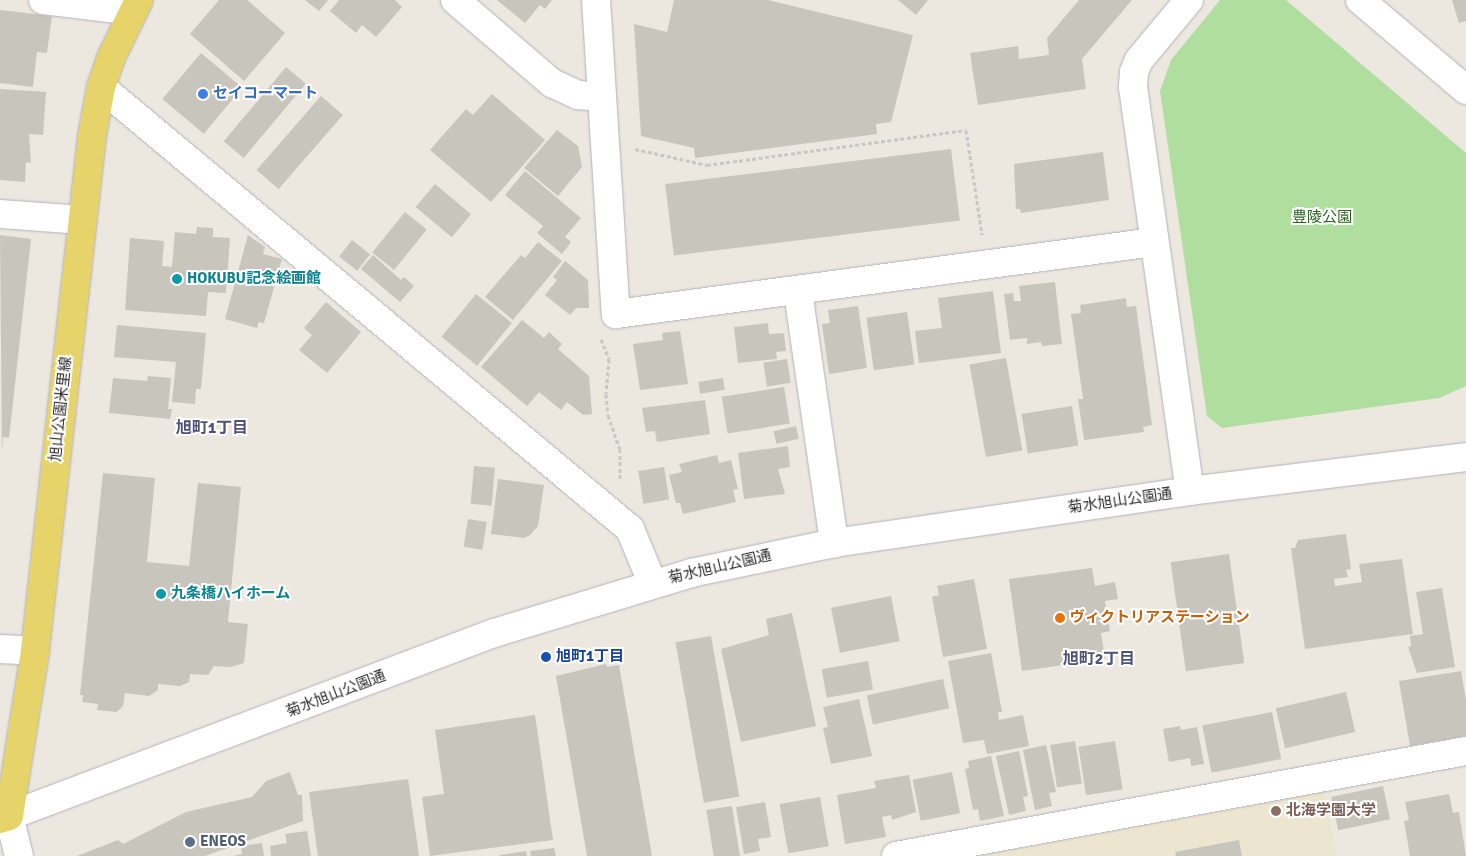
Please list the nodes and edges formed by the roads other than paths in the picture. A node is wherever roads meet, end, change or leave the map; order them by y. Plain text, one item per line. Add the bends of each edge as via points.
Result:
1 (44, 0) edge
2 (455, 0) edge
3 (596, 0) edge
4 (1189, 0) edge
5 (1360, 0) edge
6 (135, 6) edge
7 (1384, 11) edge
8 (101, 87) junction
9 (1466, 90) edge
10 (602, 97) junction
11 (0, 214) edge
12 (82, 220) junction
13 (1154, 242) junction
14 (798, 292) junction
15 (1466, 457) edge
16 (1190, 491) junction
17 (834, 543) junction
18 (652, 582) junction
19 (0, 649) edge
20 (35, 651) junction
21 (1466, 752) edge
22 (4, 818) edge
23 (0, 848) edge
24 (17, 856) edge
25 (896, 856) edge

1 - 6 street
2 - 10 street via 552,83 578,95
3 - 10 street
4 - 13 street via 1139,60 1134,72
5 - 7 street
6 - 8 main road, 旭山公園米里線
7 - 9 street
8 - 12 main road, 旭山公園米里線
8 - 18 street via 602,506 634,535
10 - 14 street via 616,314
11 - 12 street
12 - 20 main road, 旭山公園米里線
13 - 14 street
13 - 16 street
14 - 17 street
15 - 16 street, 菊水旭山公園通
16 - 17 street, 菊水旭山公園通
17 - 18 street, 菊水旭山公園通
18 - 22 street, 菊水旭山公園通 via 494,633
19 - 20 street
20 - 22 main road, 旭山公園米里線
21 - 25 street
22 - 23 street
22 - 24 street

